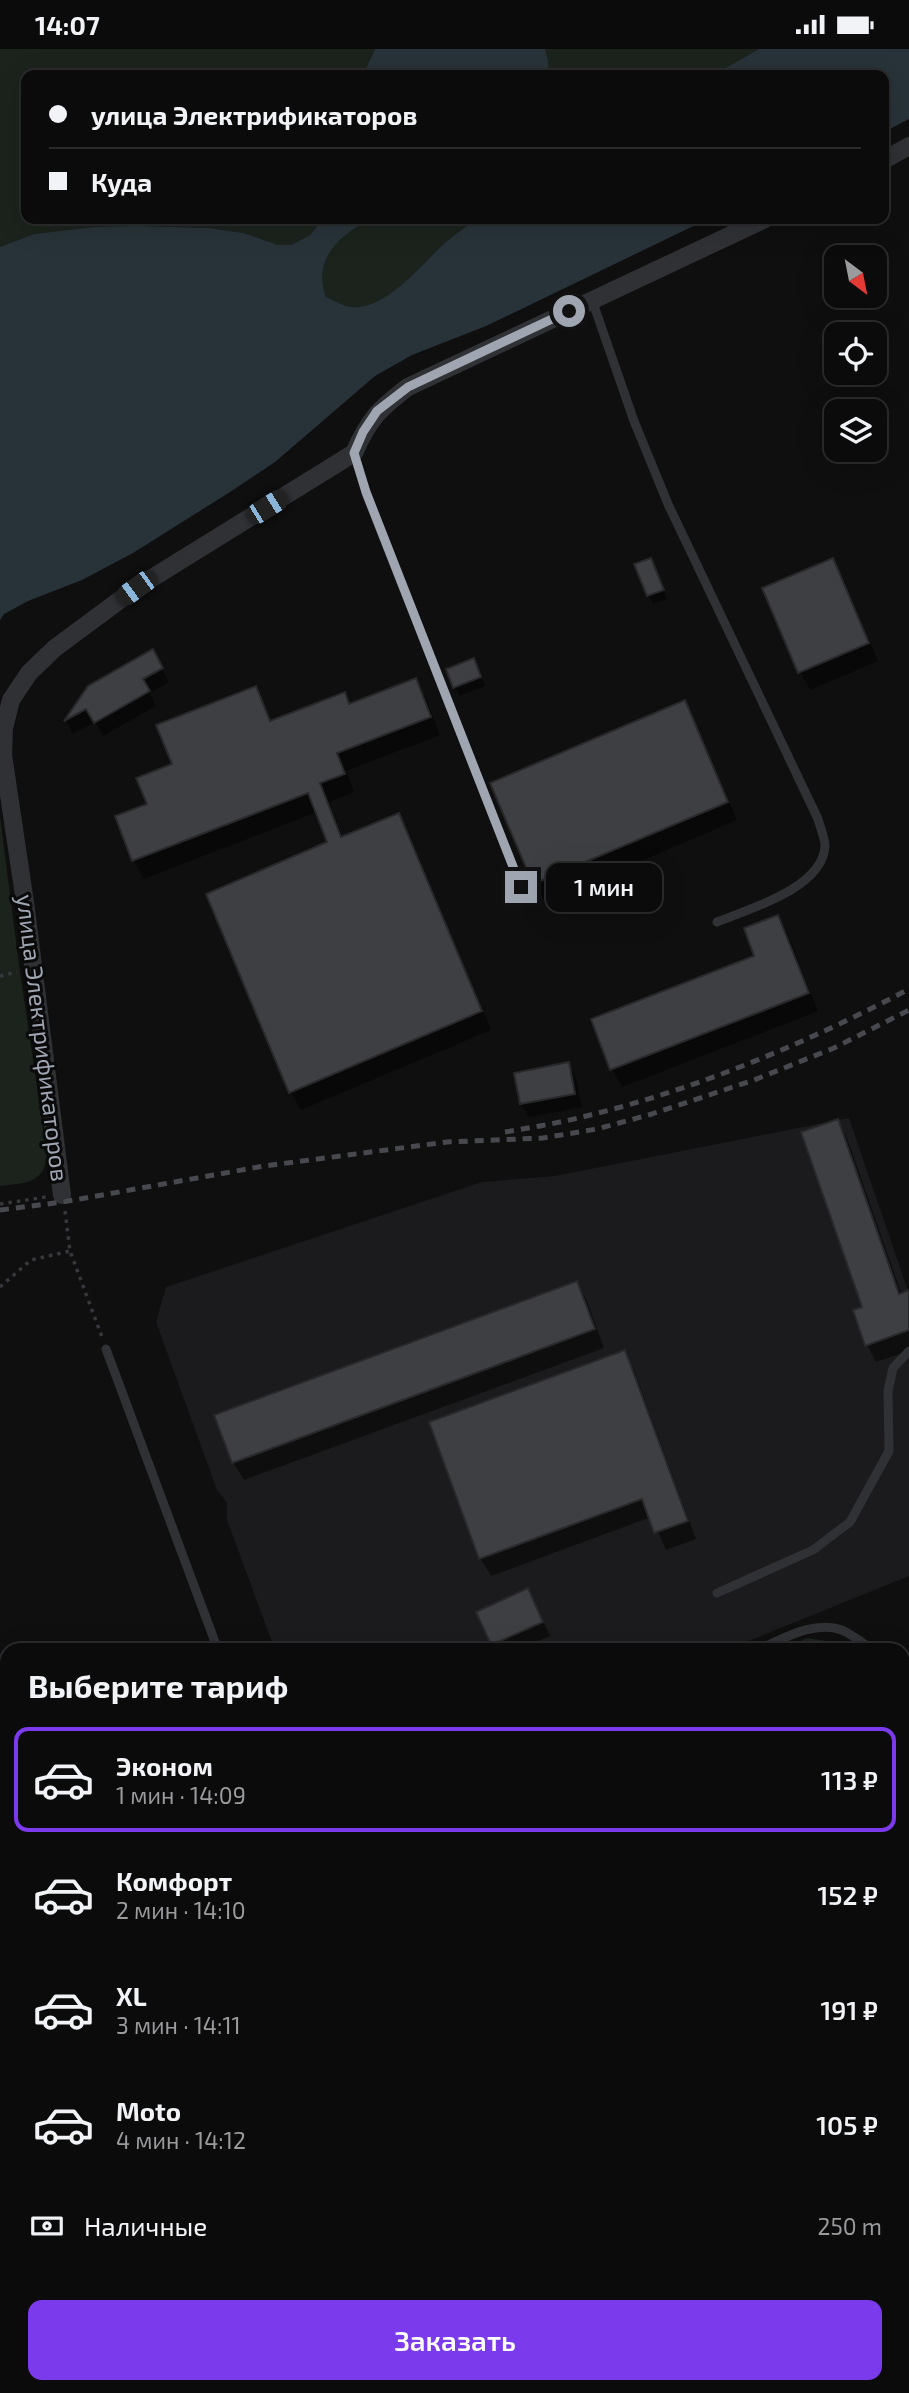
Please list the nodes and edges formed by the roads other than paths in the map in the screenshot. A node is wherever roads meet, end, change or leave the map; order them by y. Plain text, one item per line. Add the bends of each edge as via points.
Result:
1 (909, 146) edge
2 (889, 157) edge
3 (754, 224) edge
4 (592, 300) junction
5 (354, 453) junction
6 (521, 887) dead end
7 (717, 922) dead end
8 (62, 1195) road end
9 (106, 1349) road end
10 (909, 1350) edge
11 (717, 1593) dead end
12 (215, 1643) edge
13 (773, 1643) edge
14 (862, 1643) edge

1 - 2 street
3 - 4 street
4 - 5 street via 408,387 377,411
4 - 7 lane via 668,504 818,819 825,846 818,868 805,881
5 - 6 lane
5 - 8 street, улица Электрификаторов via 136,588 55,647 29,673 12,700 4,728 4,755
9 - 12 lane
10 - 11 lane via 893,1368 888,1391 889,1451 850,1522 813,1550
13 - 14 lane via 821,1626 844,1631

